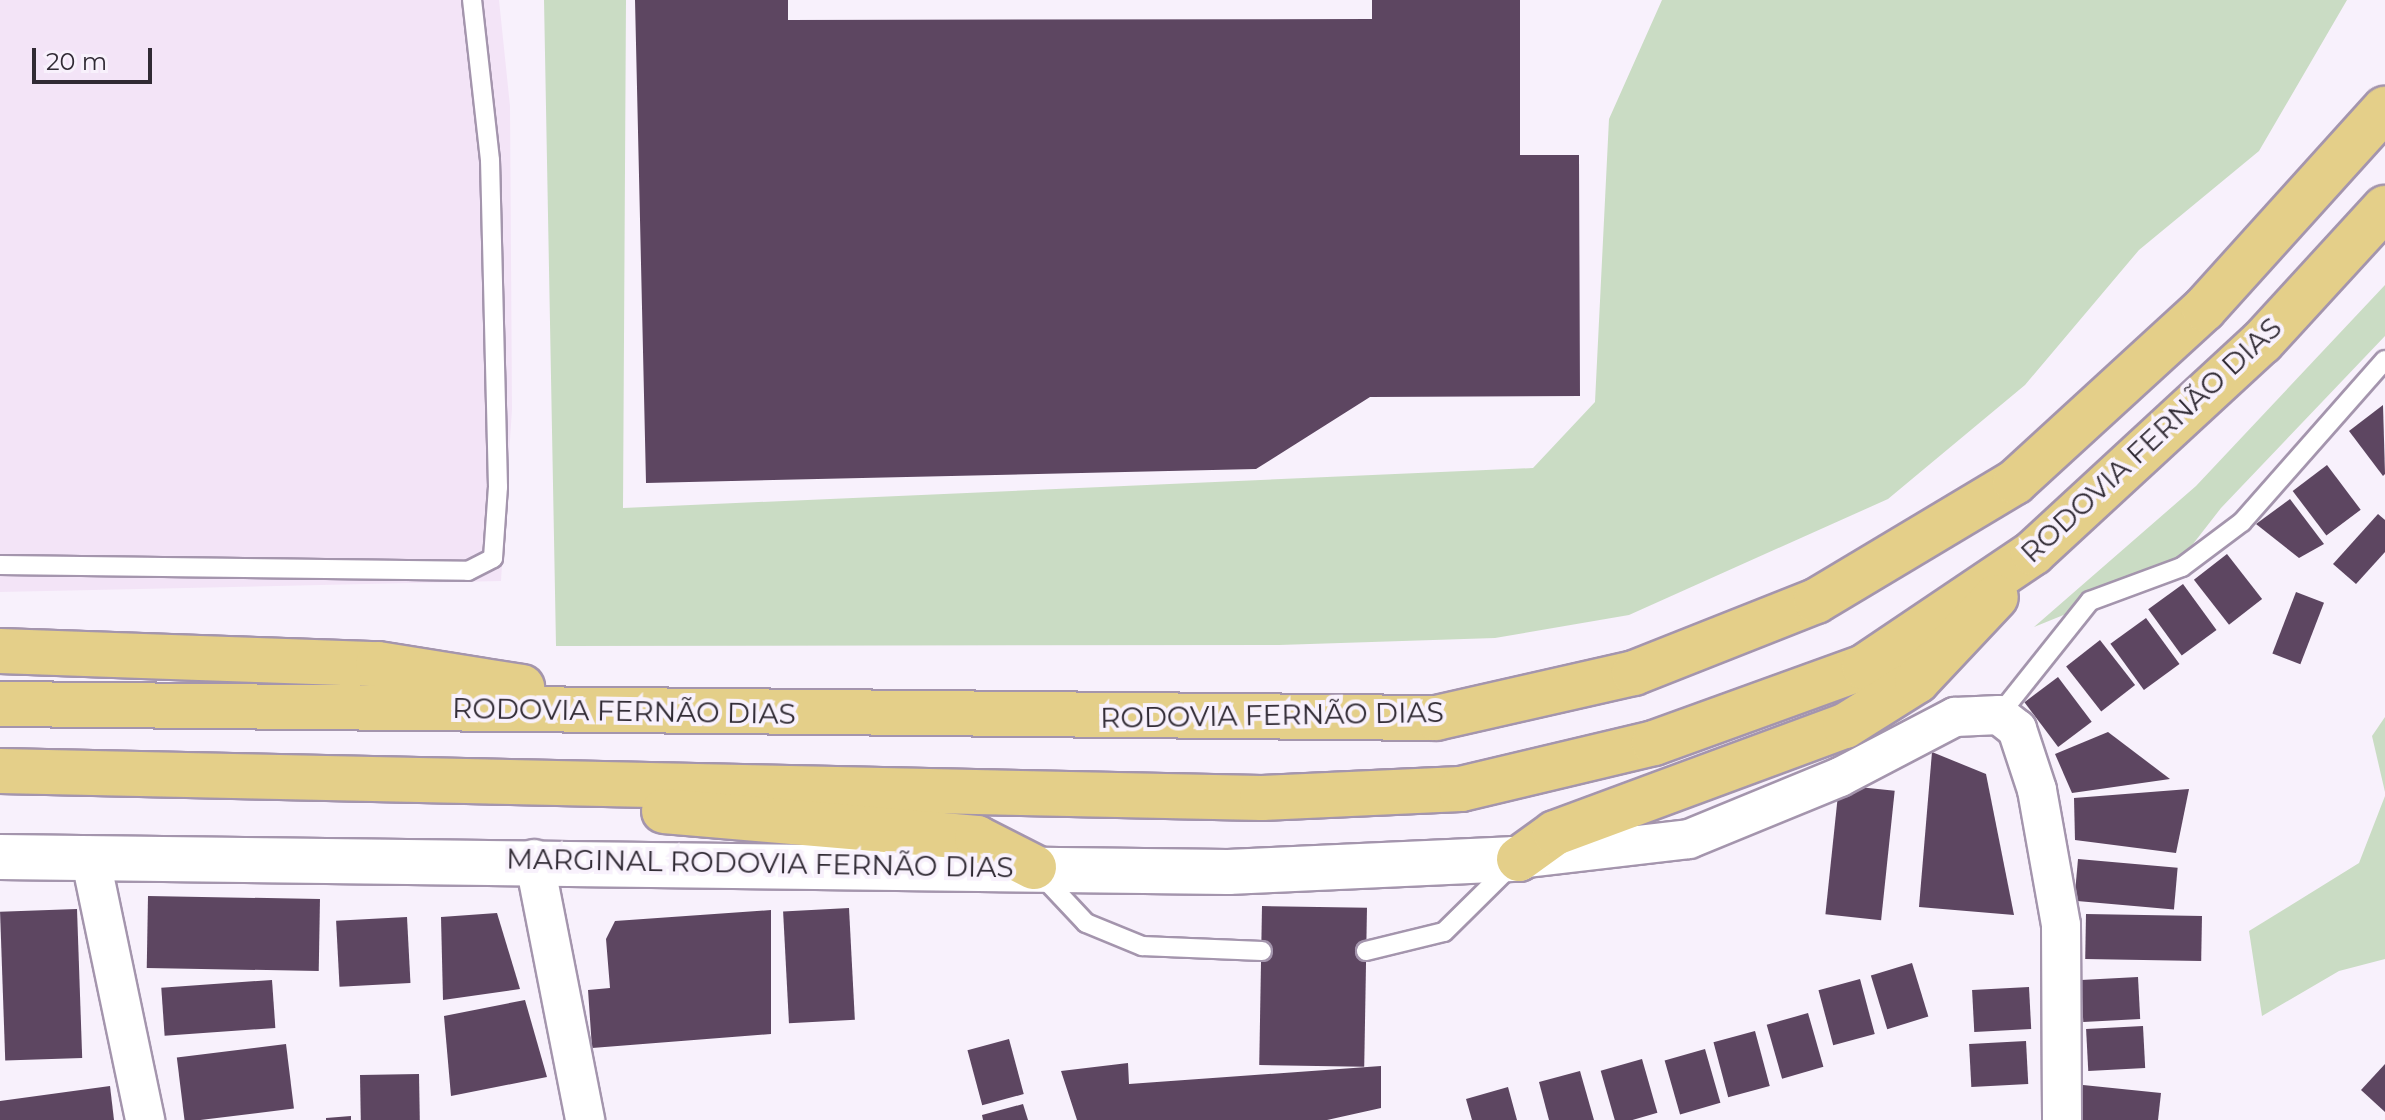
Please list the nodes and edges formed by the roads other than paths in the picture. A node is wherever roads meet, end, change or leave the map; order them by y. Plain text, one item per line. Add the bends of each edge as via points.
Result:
1 (472, 0) edge
2 (2385, 109) edge
3 (2385, 208) edge
4 (2385, 360) edge
5 (2033, 553) junction
6 (0, 565) edge
7 (0, 651) edge
8 (0, 704) edge
9 (667, 711) junction
10 (1999, 715) junction
11 (0, 771) edge
12 (220, 774) junction
13 (580, 782) junction
14 (0, 795) edge
15 (90, 856) junction
16 (0, 857) edge
17 (534, 859) junction
18 (1519, 859) junction
19 (1034, 867) junction
20 (1262, 951) dead end
21 (1366, 951) dead end
22 (145, 1120) edge
23 (585, 1120) edge
24 (2062, 1120) edge

1 - 6 lane via 490,160 498,546 493,558 468,571
2 - 9 highway, RODOVIA FERNÃO DIAS via 2204,309 2015,482 1816,601 1634,673 1436,718
3 - 5 highway, RODOVIA FERNÃO DIAS via 2262,342
4 - 10 lane via 2242,522 2182,567 2090,601
5 - 13 highway, RODOVIA FERNÃO DIAS via 1864,667 1654,743 1461,789 1262,798
5 - 18 highway via 1917,681 1845,726 1555,833
7 - 9 highway via 378,664
8 - 9 highway, RODOVIA FERNÃO DIAS
10 - 18 street via 1955,717 1840,777 1689,839
10 - 24 street via 2017,729 2037,790 2061,925
11 - 12 highway, RODOVIA FERNÃO DIAS
12 - 13 highway, RODOVIA FERNÃO DIAS
12 - 14 highway
13 - 19 highway via 639,809 977,838
15 - 16 main road, MARGINAL RODOVIA FERNÃO DIAS
15 - 17 main road, MARGINAL RODOVIA FERNÃO DIAS
15 - 22 street
17 - 19 main road, MARGINAL RODOVIA FERNÃO DIAS
17 - 23 street
18 - 19 main road, MARGINAL RODOVIA FERNÃO DIAS via 1228,872
18 - 21 lane via 1444,932
19 - 20 lane via 1086,923 1142,946

